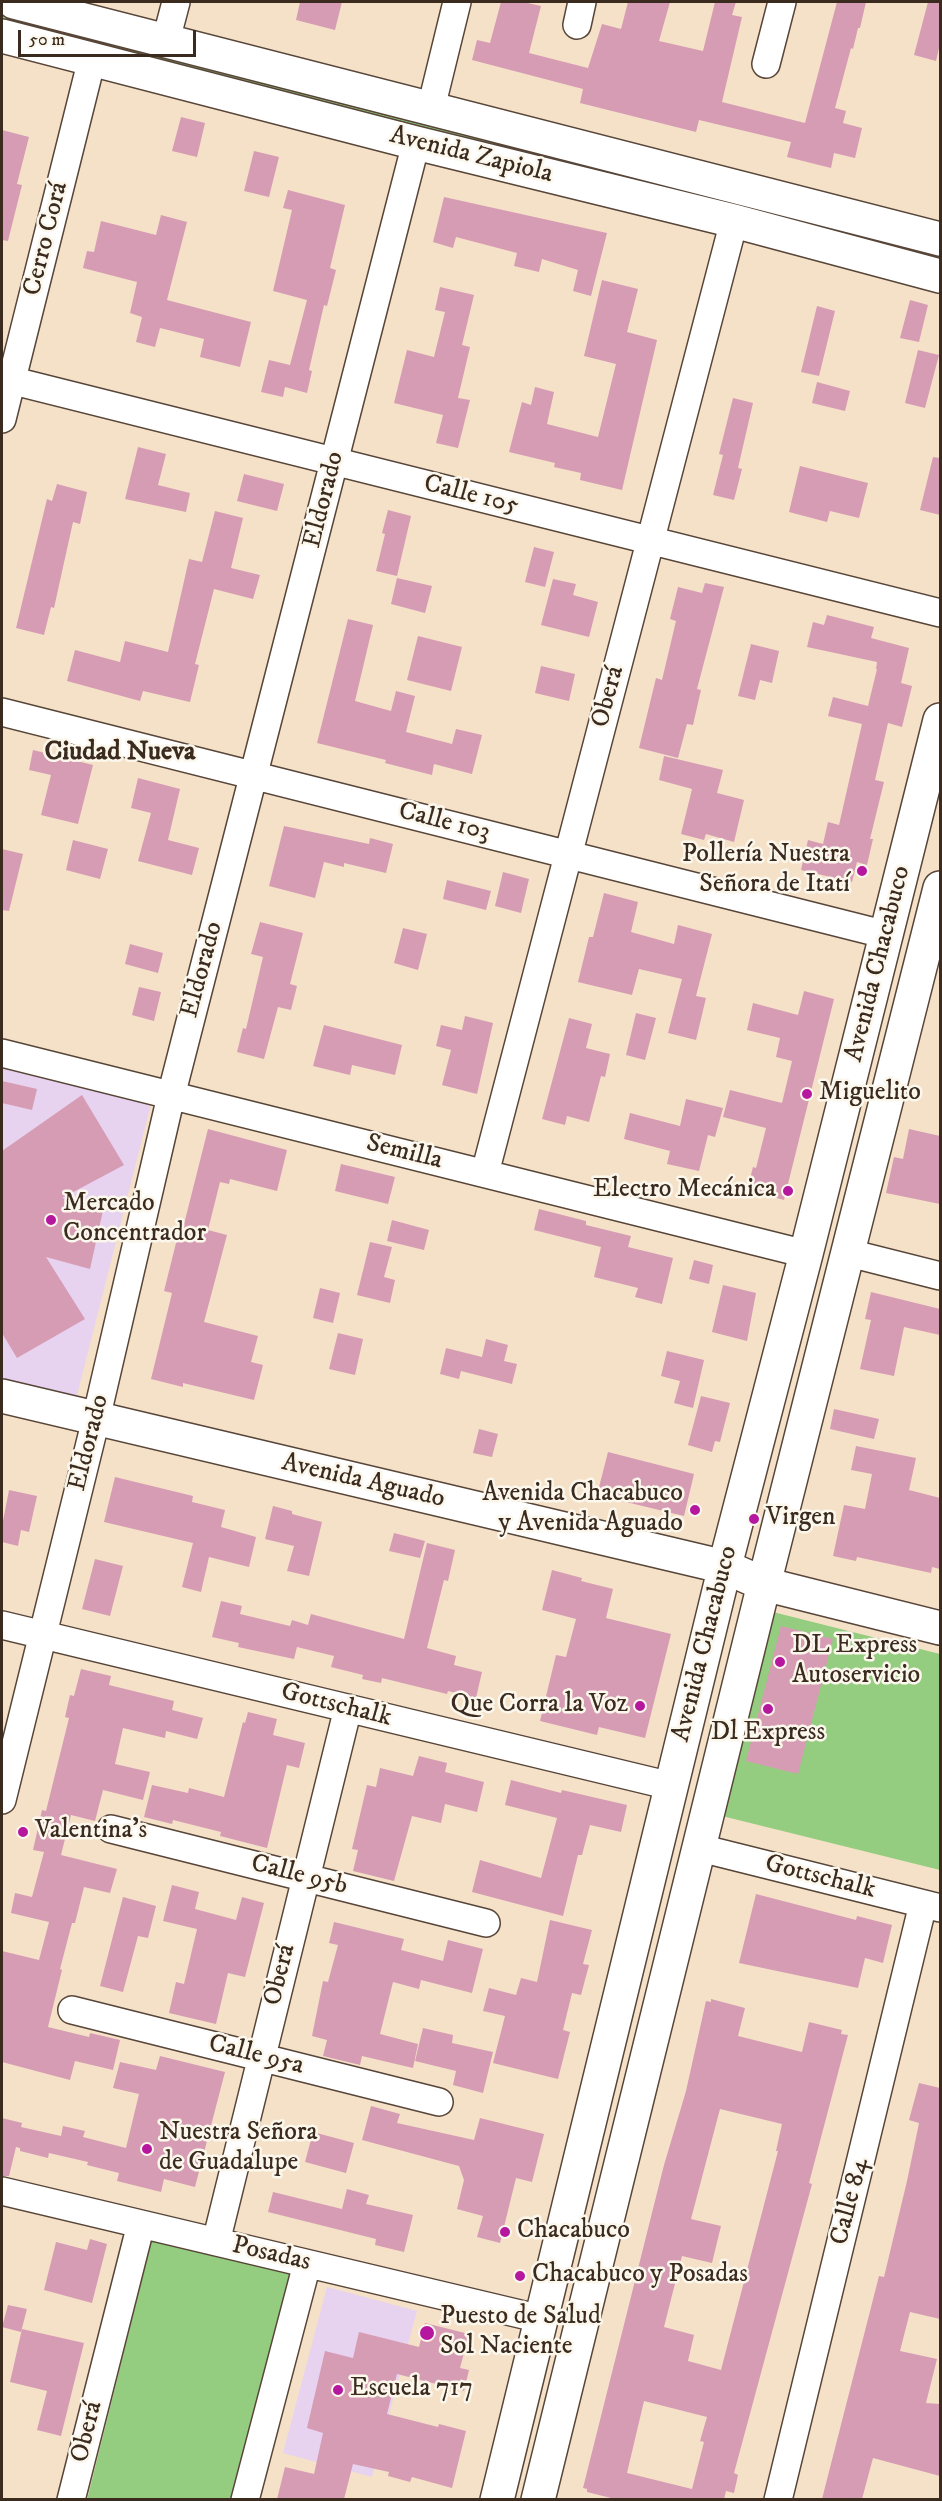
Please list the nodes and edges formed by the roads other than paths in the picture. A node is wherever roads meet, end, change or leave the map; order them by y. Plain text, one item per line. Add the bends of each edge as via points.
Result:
1 (14, 2) edge
2 (176, 2) edge
3 (457, 2) edge
4 (782, 2) edge
5 (2, 36) edge
6 (166, 40) junction
7 (92, 59) junction
8 (766, 64) dead end
9 (431, 108) junction
10 (416, 143) junction
11 (734, 221) junction
12 (940, 239) edge
13 (940, 276) edge
14 (6, 380) edge
15 (2, 419) edge
16 (334, 462) junction
17 (650, 540) junction
18 (940, 613) edge
19 (2, 712) edge
20 (940, 720) edge
21 (254, 776) junction
22 (568, 854) junction
23 (940, 888) edge
24 (887, 934) junction
25 (934, 941) edge
26 (2, 1053) edge
27 (171, 1096) junction
28 (484, 1173) junction
29 (849, 1253) junction
30 (806, 1254) junction
31 (940, 1276) edge
32 (2, 1396) edge
33 (96, 1419) junction
34 (724, 1567) junction
35 (766, 1575) junction
36 (940, 1611) edge
37 (2, 1625) edge
38 (940, 1628) edge
39 (43, 1635) junction
40 (348, 1708) junction
41 (671, 1786) junction
42 (2, 1800) edge
43 (111, 1829) dead end
44 (700, 1848) junction
45 (306, 1878) junction
46 (932, 1906) edge
47 (486, 1923) dead end
48 (72, 2010) dead end
49 (261, 2057) junction
50 (439, 2102) dead end
51 (2, 2191) edge
52 (141, 2224) junction
53 (216, 2242) junction
54 (307, 2264) junction
55 (541, 2319) junction
56 (71, 2499) edge
57 (245, 2499) edge
58 (496, 2499) edge
59 (538, 2499) edge
60 (778, 2499) edge

1 - 6 main road, Avenida Zapiola
2 - 6 street
3 - 9 street
4 - 8 street
5 - 7 main road, Avenida Zapiola
6 - 9 main road, Avenida Zapiola
7 - 10 main road, Avenida Zapiola
7 - 14 street, Cerro Corá
9 - 12 main road, Avenida Zapiola
10 - 11 main road, Avenida Zapiola
10 - 16 street, Eldorado
11 - 13 main road, Avenida Zapiola
11 - 17 street, Oberá
14 - 15 street, Cerro Corá
14 - 16 street, Calle 105
16 - 17 street, Calle 105
16 - 21 street, Eldorado
17 - 18 street, Calle 105
17 - 22 street, Oberá
19 - 21 street, Calle 103
20 - 24 main road, Avenida Chacabuco
21 - 22 street, Calle 103
21 - 27 street, Eldorado
22 - 24 street, Calle 103
22 - 28 street, Oberá
23 - 25 main road, Avenida Chacabuco
24 - 30 main road, Avenida Chacabuco
25 - 29 main road, Avenida Chacabuco
26 - 27 street, Semilla
27 - 28 street, Semilla
27 - 33 street, Eldorado
28 - 30 street, Semilla
29 - 31 street
29 - 35 main road, Avenida Chacabuco
30 - 34 main road, Avenida Chacabuco
32 - 33 main road, Avenida Aguado
33 - 34 main road, Avenida Aguado
33 - 39 street, Eldorado
34 - 35 main road, Avenida Aguado
34 - 41 main road, Avenida Chacabuco
35 - 36 main road, Avenida Aguado
35 - 38 main road, Avenida Aguado
35 - 44 main road, Avenida Chacabuco
37 - 39 street, Gottschalk
39 - 40 street, Gottschalk
39 - 42 street, Eldorado
40 - 41 street, Gottschalk
40 - 45 street, Oberá
41 - 55 main road, Avenida Chacabuco
43 - 45 street, Calle 95b
44 - 46 street, Gottschalk
44 - 59 main road, Avenida Chacabuco
45 - 47 street, Calle 95b
45 - 49 street, Oberá
46 - 60 street, Calle 84
48 - 49 street, Calle 95a
49 - 50 street, Calle 95a
49 - 53 street, Oberá
51 - 52 street, Posadas
52 - 53 street, Posadas
52 - 56 street, Oberá
53 - 54 street, Posadas
54 - 55 street, Posadas
54 - 57 street
55 - 58 main road, Avenida Chacabuco

